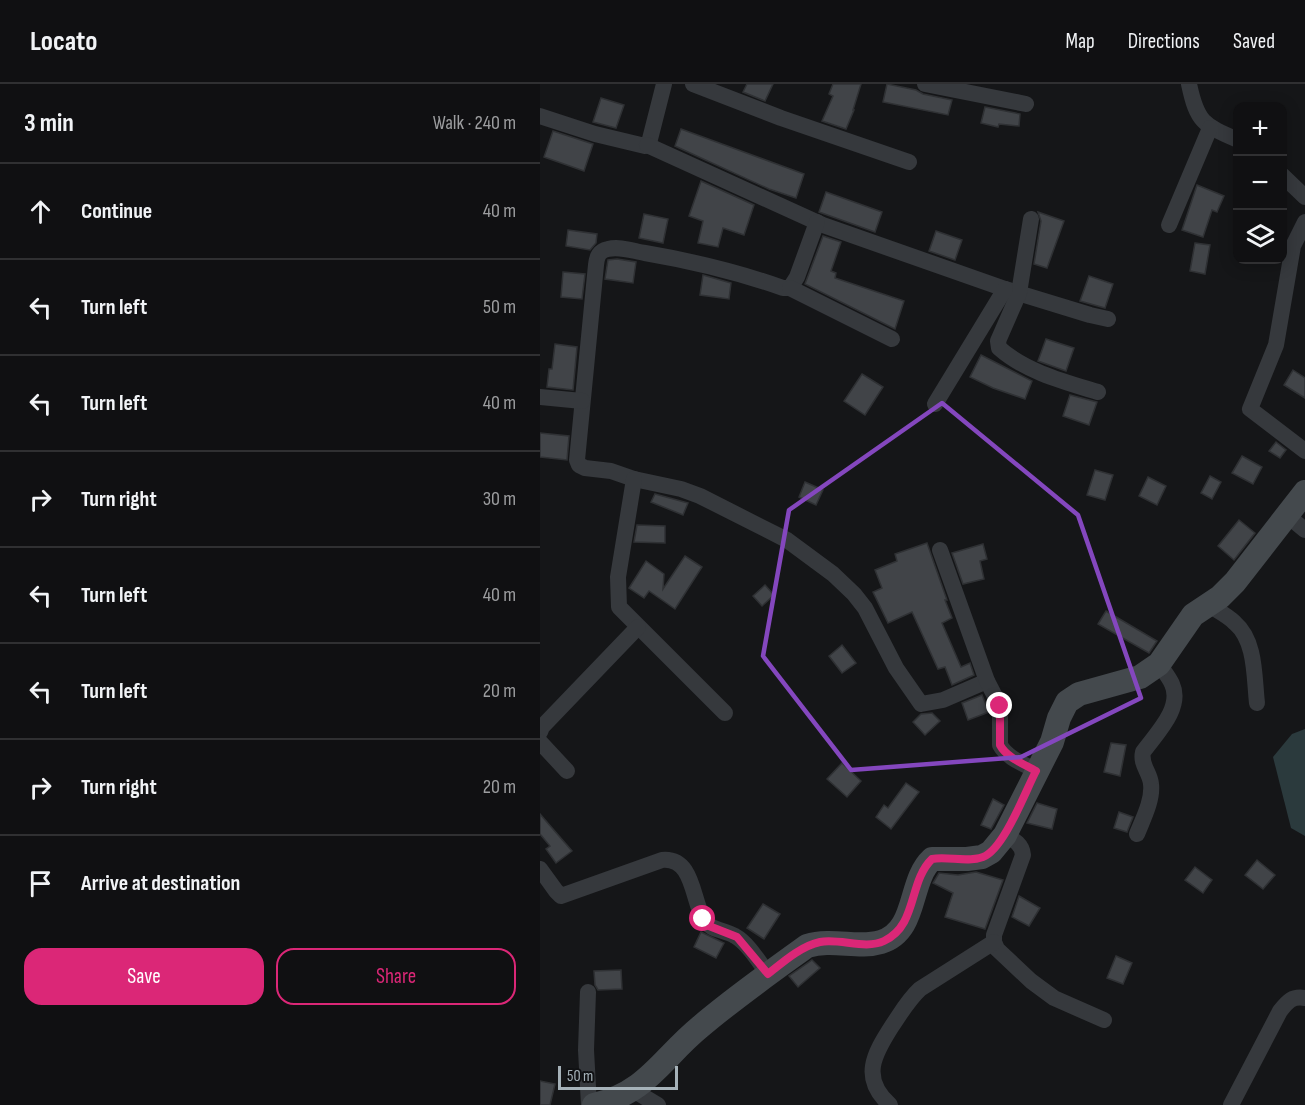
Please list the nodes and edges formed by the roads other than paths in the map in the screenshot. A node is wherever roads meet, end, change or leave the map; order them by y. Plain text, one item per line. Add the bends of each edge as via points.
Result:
1 (664, 84) edge
2 (693, 84) edge
3 (1190, 84) edge
4 (931, 85) edge
5 (1026, 104) dead end
6 (540, 116) edge
7 (1210, 128) junction
8 (1233, 138) edge
9 (647, 145) junction
10 (909, 162) dead end
11 (1287, 180) edge
12 (1305, 197) edge
13 (1031, 219) dead end
14 (817, 222) junction
15 (1305, 222) edge
16 (1169, 225) dead end
17 (790, 288) junction
18 (1012, 291) junction
19 (1108, 319) dead end
20 (892, 339) dead end
21 (1098, 392) dead end
22 (540, 397) edge
23 (582, 401) junction
24 (935, 404) dead end
25 (1305, 451) edge
26 (634, 479) junction
27 (1305, 492) edge
28 (1297, 523) edge
29 (940, 550) dead end
30 (1208, 604) junction
31 (638, 627) junction
32 (1159, 663) junction
33 (987, 681) junction
34 (1257, 703) dead end
35 (725, 713) dead end
36 (540, 732) edge
37 (540, 742) edge
38 (567, 771) dead end
39 (1036, 771) junction
40 (1137, 834) dead end
41 (1005, 835) junction
42 (540, 868) edge
43 (994, 942) junction
44 (768, 974) junction
45 (588, 992) dead end
46 (1305, 998) edge
47 (1104, 1020) dead end
48 (633, 1090) junction
49 (589, 1105) edge
50 (594, 1105) edge
51 (658, 1105) edge
52 (890, 1105) edge
53 (1231, 1105) edge

1 - 9 street
2 - 10 street
3 - 7 street via 1193,103
4 - 5 street
6 - 9 street
7 - 8 street
7 - 16 street
9 - 14 street
11 - 12 street
13 - 18 street
14 - 17 street
14 - 18 street
15 - 25 street via 1293,246 1276,345 1250,409
17 - 20 street
17 - 23 street via 731,271 619,248 601,251 597,256
18 - 19 street
18 - 21 street via 999,348 1058,380
18 - 24 street
22 - 23 street
23 - 26 street via 579,465
26 - 31 street via 618,595 619,607
26 - 33 street via 681,489 733,511 787,540 833,574 865,608 896,668 921,705
27 - 28 street
28 - 30 street
29 - 33 street
30 - 32 street via 1193,615
30 - 34 street via 1235,622 1247,640
31 - 35 street
31 - 36 street
32 - 39 street via 1140,677 1079,694 1068,702
32 - 40 street via 1172,683 1175,702 1143,752 1151,783
33 - 39 street via 1000,706 1000,745 1014,759
37 - 38 street
39 - 41 street
41 - 43 street via 1023,848 1023,855
41 - 44 street via 982,858 932,859 923,867 908,915 885,941 821,942 807,946
42 - 44 street via 561,896 662,860 678,862 687,873 703,919 709,926 737,937
43 - 47 street via 1012,964 1054,998
43 - 52 street via 910,998 873,1061 872,1073
44 - 48 street via 698,1029
45 - 49 street
46 - 53 street via 1289,1000 1280,1011
48 - 50 street
48 - 51 street

